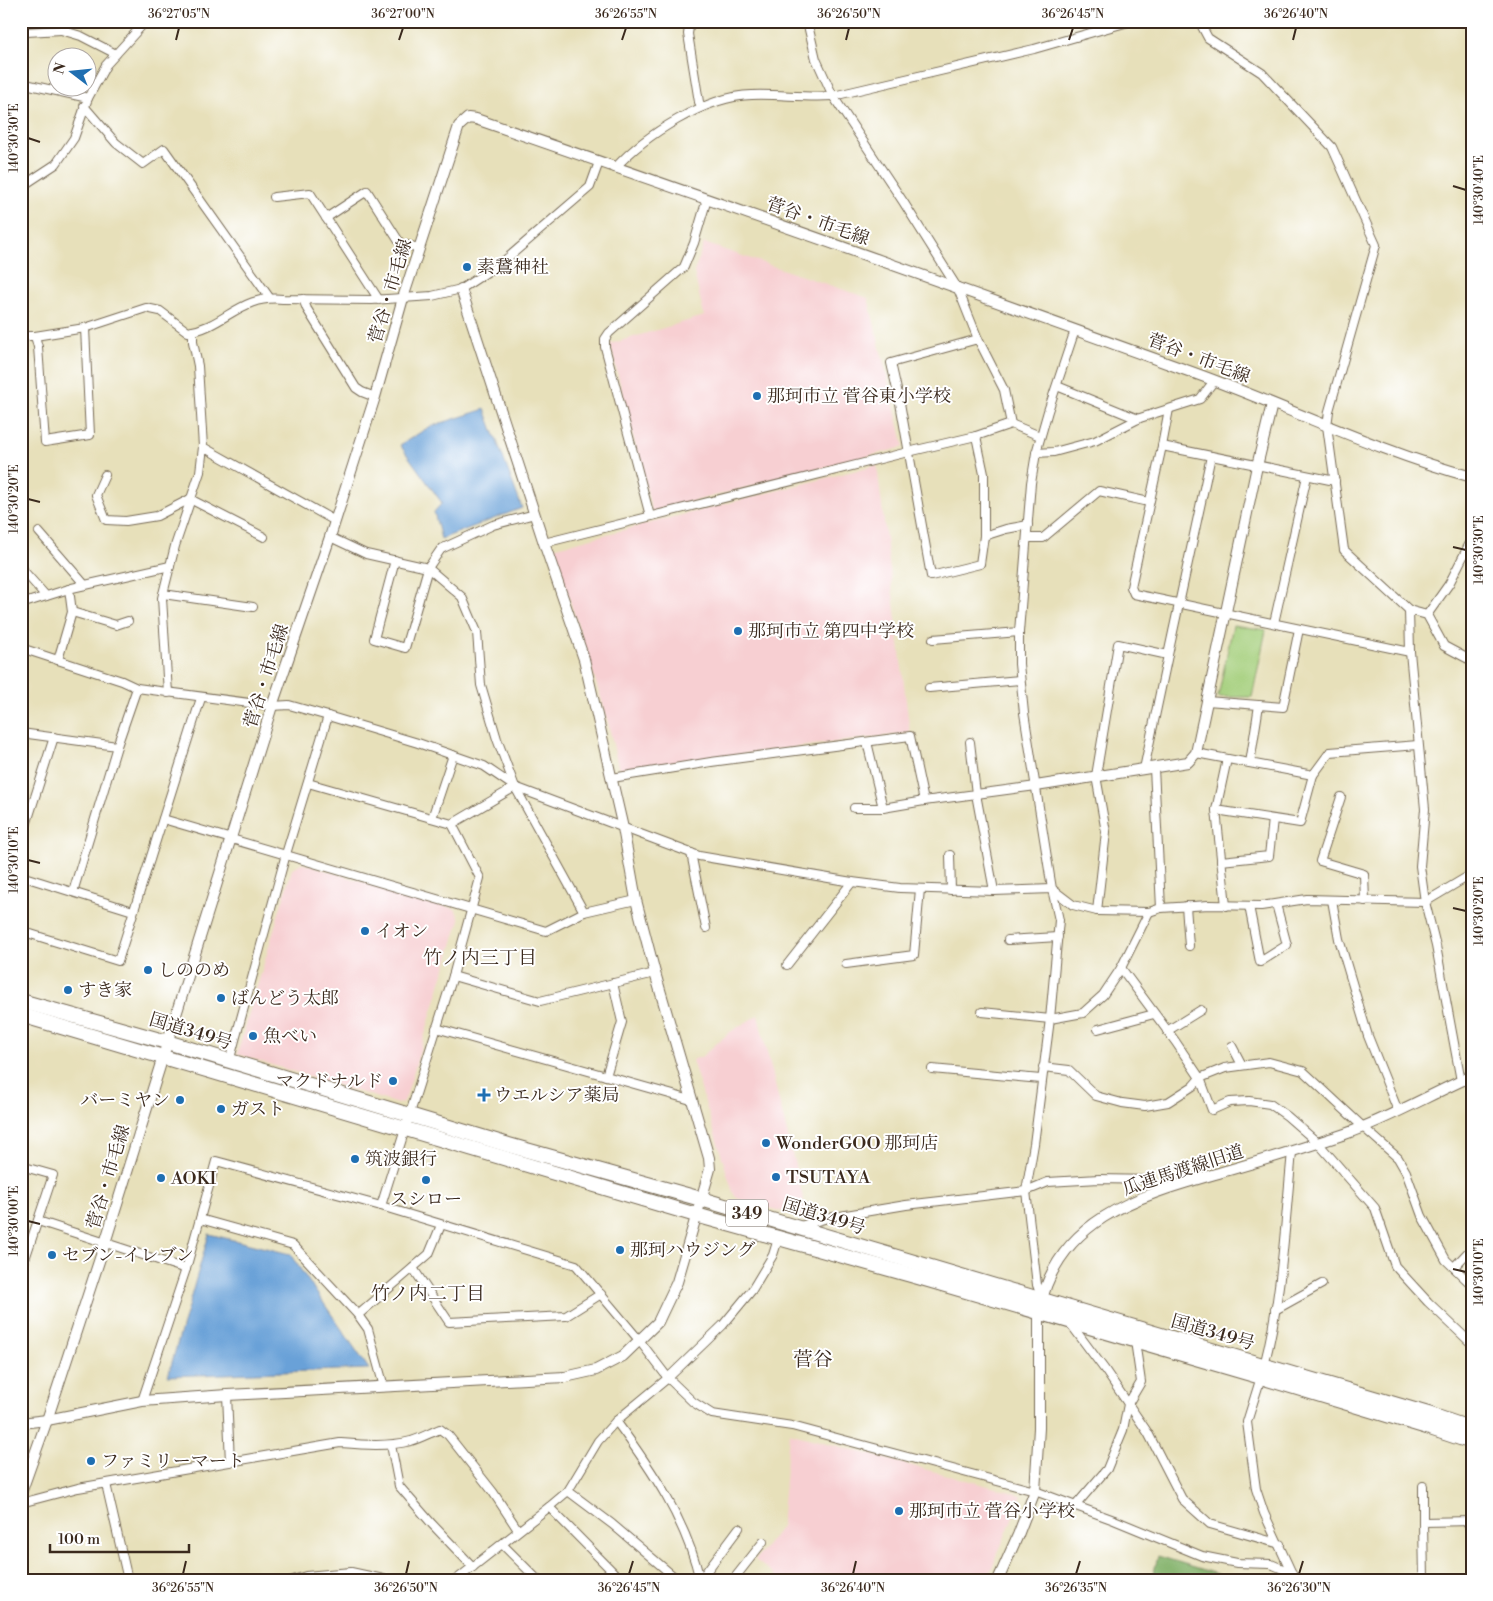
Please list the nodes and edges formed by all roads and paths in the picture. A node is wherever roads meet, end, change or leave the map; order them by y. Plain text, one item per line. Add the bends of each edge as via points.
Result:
1 (73, 21) edge
2 (146, 21) edge
3 (690, 21) edge
4 (807, 21) edge
5 (1132, 21) edge
6 (1199, 21) edge
7 (61, 30) junction
8 (21, 36) edge
9 (116, 54) junction
10 (98, 80) edge
11 (21, 84) edge
12 (48, 90) edge
13 (833, 96) junction
14 (88, 98) edge
15 (84, 106) junction
16 (701, 106) junction
17 (599, 162) junction
18 (615, 168) junction
19 (21, 187) edge
20 (274, 197) dead end
21 (707, 199) junction
22 (326, 218) junction
23 (419, 248) junction
24 (461, 289) junction
25 (958, 289) junction
26 (269, 297) junction
27 (403, 298) junction
28 (303, 299) junction
29 (379, 300) junction
30 (85, 328) junction
31 (1075, 330) junction
32 (192, 331) junction
33 (21, 336) edge
34 (35, 336) junction
35 (978, 339) junction
36 (1214, 381) junction
37 (1057, 386) junction
38 (375, 397) junction
39 (1272, 404) junction
40 (1169, 409) junction
41 (1138, 419) junction
42 (1011, 424) junction
43 (1327, 426) junction
44 (976, 436) junction
45 (1040, 436) junction
46 (1162, 446) junction
47 (203, 447) junction
48 (908, 452) junction
49 (1036, 453) junction
50 (1211, 456) junction
51 (1257, 466) junction
52 (105, 475) dead end
53 (1307, 476) junction
54 (1472, 477) edge
55 (1335, 481) junction
56 (190, 499) junction
57 (1150, 502) junction
58 (535, 514) junction
59 (650, 516) junction
60 (335, 521) junction
61 (1028, 525) junction
62 (39, 532) dead end
63 (984, 536) junction
64 (264, 537) dead end
65 (330, 537) junction
66 (1027, 538) junction
67 (1472, 538) edge
68 (544, 543) junction
69 (395, 560) junction
70 (170, 566) junction
71 (21, 568) edge
72 (428, 568) junction
73 (85, 585) junction
74 (69, 589) junction
75 (163, 594) junction
76 (46, 596) junction
77 (1180, 603) junction
78 (21, 604) edge
79 (253, 607) dead end
80 (1409, 610) junction
81 (72, 612) junction
82 (1226, 613) junction
83 (1427, 615) junction
84 (128, 621) dead end
85 (1274, 624) junction
86 (1299, 629) junction
87 (1019, 632) junction
88 (933, 639) dead end
89 (21, 648) edge
90 (1410, 652) junction
91 (1168, 656) junction
92 (58, 660) junction
93 (1472, 662) edge
94 (1020, 680) junction
95 (137, 688) junction
96 (929, 688) dead end
97 (168, 693) junction
98 (201, 698) junction
99 (1207, 702) junction
100 (1259, 705) junction
101 (272, 706) junction
102 (328, 716) junction
103 (21, 733) edge
104 (54, 737) junction
105 (867, 742) junction
106 (970, 742) dead end
107 (1418, 745) junction
108 (117, 746) junction
109 (1196, 753) junction
110 (453, 755) junction
111 (1227, 759) junction
112 (1250, 763) junction
113 (1149, 769) junction
114 (1313, 775) junction
115 (1096, 776) junction
116 (612, 778) junction
117 (308, 783) junction
118 (1036, 786) junction
119 (515, 787) junction
120 (976, 794) junction
121 (1341, 797) dead end
122 (924, 800) junction
123 (854, 808) dead end
124 (883, 808) junction
125 (1216, 810) junction
126 (432, 818) junction
127 (163, 819) junction
128 (1273, 819) junction
129 (452, 824) junction
130 (623, 828) junction
131 (231, 838) junction
132 (21, 841) edge
133 (691, 853) junction
134 (286, 854) junction
135 (950, 856) dead end
136 (1222, 862) junction
137 (21, 876) edge
138 (1470, 876) edge
139 (852, 882) junction
140 (1472, 886) edge
141 (920, 889) junction
142 (1052, 889) junction
143 (951, 890) junction
144 (994, 891) junction
145 (73, 892) junction
146 (636, 900) junction
147 (1332, 900) junction
148 (1365, 901) junction
149 (1425, 902) junction
150 (1276, 904) junction
151 (1186, 906) junction
152 (1226, 906) junction
153 (1248, 906) junction
154 (1161, 908) junction
155 (472, 909) junction
156 (133, 911) junction
157 (1097, 911) junction
158 (584, 912) junction
159 (1149, 912) junction
160 (706, 928) dead end
161 (21, 932) edge
162 (1058, 937) junction
163 (1008, 940) dead end
164 (1189, 946) dead end
165 (846, 964) dead end
166 (787, 965) dead end
167 (1121, 968) junction
168 (655, 973) junction
169 (453, 976) junction
170 (613, 983) junction
171 (21, 1001) edge
172 (1201, 1010) dead end
173 (982, 1012) dead end
174 (1154, 1014) junction
175 (21, 1015) edge
176 (1050, 1019) junction
177 (436, 1028) junction
178 (1098, 1030) dead end
179 (1167, 1031) junction
180 (167, 1042) junction
181 (1232, 1046) dead end
182 (162, 1056) junction
183 (229, 1062) junction
184 (1242, 1065) junction
185 (1043, 1066) junction
186 (932, 1069) dead end
187 (606, 1076) junction
188 (1472, 1076) edge
189 (1200, 1078) junction
190 (1041, 1079) junction
191 (1461, 1081) junction
192 (691, 1100) junction
193 (1398, 1111) junction
194 (408, 1122) junction
195 (1363, 1127) junction
196 (1318, 1144) junction
197 (1292, 1152) junction
198 (21, 1166) edge
199 (1153, 1180) dead end
200 (1026, 1191) junction
201 (701, 1199) junction
202 (381, 1206) junction
203 (696, 1214) junction
204 (200, 1219) junction
205 (38, 1221) junction
206 (441, 1225) junction
207 (795, 1227) junction
208 (778, 1238) junction
209 (105, 1243) junction
210 (1472, 1248) edge
211 (1454, 1267) junction
212 (413, 1268) junction
213 (186, 1269) junction
214 (21, 1271) edge
215 (1322, 1284) dead end
216 (1472, 1285) edge
217 (600, 1294) junction
218 (1041, 1306) junction
219 (1275, 1310) junction
220 (358, 1315) junction
221 (1068, 1321) junction
222 (639, 1340) junction
223 (1135, 1341) junction
224 (1472, 1344) edge
225 (1262, 1372) junction
226 (668, 1378) junction
227 (384, 1387) junction
228 (227, 1395) junction
229 (142, 1401) junction
230 (1128, 1404) junction
231 (47, 1420) junction
232 (616, 1421) junction
233 (21, 1423) edge
234 (1472, 1429) edge
235 (1472, 1442) edge
236 (391, 1445) junction
237 (230, 1462) junction
238 (106, 1484) junction
239 (1423, 1486) dead end
240 (568, 1491) junction
241 (1035, 1491) junction
242 (21, 1493) edge
243 (21, 1503) edge
244 (1076, 1505) junction
245 (550, 1507) junction
246 (1470, 1521) edge
247 (1424, 1522) junction
248 (739, 1528) dead end
249 (518, 1530) junction
250 (763, 1542) dead end
251 (502, 1544) junction
252 (1280, 1544) junction
253 (1472, 1548) edge
254 (473, 1567) junction
255 (1294, 1576) edge
256 (306, 1578) edge
257 (128, 1580) edge
258 (293, 1580) edge
259 (388, 1580) edge
260 (456, 1580) edge
261 (538, 1580) edge
262 (620, 1580) edge
263 (678, 1580) edge
264 (700, 1580) edge
265 (733, 1580) edge
266 (998, 1580) edge
267 (1424, 1580) edge

1 - 7 street
2 - 9 street
3 - 16 street via 688,34
4 - 13 street via 816,58
5 - 13 street via 1034,49
6 - 43 street via 1208,38 1262,73 1332,148 1376,245
7 - 8 street via 27,32
7 - 9 street
9 - 10 street
11 - 12 street
13 - 16 street via 750,95
13 - 25 street
14 - 15 street
15 - 19 street via 74,138 56,164
15 - 26 street via 116,143 143,164 164,149
16 - 18 street via 628,154
17 - 18 street, 菅谷・市毛線
17 - 23 street, 菅谷・市毛線 via 468,118 459,126
17 - 24 street via 590,186 504,261
18 - 21 street, 菅谷・市毛線
20 - 22 street via 310,193
21 - 25 street, 菅谷・市毛線
21 - 59 street via 684,267 605,339
22 - 23 street via 367,191 400,243
22 - 29 street
23 - 27 street, 菅谷・市毛線
24 - 27 street
24 - 58 street
25 - 31 street, 菅谷・市毛線
25 - 35 street
26 - 28 street
26 - 32 street via 248,303
27 - 29 street
27 - 38 street, 菅谷・市毛線
28 - 29 street
28 - 38 street via 356,388
30 - 32 street via 146,308 160,311 188,332
30 - 34 street
30 - 34 street via 90,435 45,442
31 - 36 street, 菅谷・市毛線
31 - 37 street
32 - 47 street via 198,366
33 - 34 street
35 - 42 street via 1004,390
35 - 48 street via 891,363
36 - 39 street, 菅谷・市毛線
36 - 40 street via 1200,399
37 - 41 street
37 - 45 street
38 - 60 street, 菅谷・市毛線
39 - 43 street, 菅谷・市毛線
39 - 51 street
40 - 41 street
40 - 46 street
41 - 49 street via 1095,441 1054,452
42 - 44 street
42 - 45 street
43 - 54 street, 菅谷・市毛線 via 1438,468
43 - 55 street
44 - 48 street
44 - 63 street via 984,474
45 - 49 street
46 - 50 street
46 - 57 street
47 - 56 street via 200,472
47 - 60 street
48 - 59 street
48 - 63 street via 931,576 980,564
49 - 61 street via 1030,482
50 - 51 street
50 - 77 street
51 - 53 street
51 - 82 street
52 - 56 street via 96,495 106,520 126,521 157,516
53 - 55 street
53 - 85 street
55 - 80 street via 1344,550
56 - 64 street
56 - 70 street
57 - 66 street via 1099,492 1043,538
57 - 77 street via 1131,587 1134,594
58 - 68 street
58 - 72 street via 493,525 441,549
59 - 68 street
60 - 65 street, 菅谷・市毛線
61 - 63 street
61 - 66 street
62 - 73 street
65 - 69 street via 366,554
65 - 101 street, 菅谷・市毛線
66 - 87 street
67 - 83 street via 1449,584
68 - 116 street via 584,658
69 - 72 street
69 - 72 street via 374,639 405,648
70 - 73 street
70 - 75 street
71 - 76 street
72 - 119 street via 462,597 477,632 481,685 496,738
73 - 74 street
74 - 76 street
74 - 81 street
75 - 79 street
75 - 97 street
76 - 78 street
77 - 82 street
77 - 91 street
80 - 83 street
80 - 90 street
81 - 84 street via 116,625
81 - 92 street
82 - 85 street
82 - 99 street
83 - 93 street via 1444,646
85 - 86 street
86 - 90 street
86 - 100 street via 1283,707
87 - 88 street
87 - 94 street
89 - 92 street
90 - 107 street
91 - 113 street
91 - 115 street via 1118,644
92 - 95 street via 122,680
94 - 96 street
94 - 118 street
95 - 97 street
95 - 108 street
97 - 98 street
98 - 101 street
98 - 127 street
99 - 100 street
99 - 109 street
100 - 112 street
101 - 102 street via 289,705
101 - 131 street, 菅谷・市毛線
102 - 110 street
102 - 117 street
103 - 104 street
104 - 108 street
104 - 132 street
105 - 116 street
105 - 122 street via 910,736
105 - 124 street
106 - 120 street
107 - 114 street via 1330,752
107 - 149 street via 1425,809 1420,866
108 - 145 street
109 - 111 street
109 - 113 street via 1188,762
110 - 119 street via 484,766
110 - 126 street
111 - 112 street
111 - 125 street
112 - 114 street
113 - 115 street
113 - 154 street
114 - 128 street via 1300,823
115 - 118 street
115 - 157 street via 1106,832
116 - 130 street
117 - 126 street
117 - 134 street
118 - 120 street
118 - 142 street
119 - 129 street
119 - 130 street
119 - 158 street
120 - 122 street
120 - 144 street
121 - 148 street via 1320,861 1364,874
122 - 124 street
123 - 124 street
125 - 128 street
125 - 136 street
126 - 129 street
127 - 131 street
127 - 156 street
128 - 136 street via 1270,856
129 - 155 street via 480,878
130 - 133 street
130 - 146 street
131 - 134 street
131 - 180 street, 菅谷・市毛線
133 - 139 street
133 - 160 street
134 - 155 street
134 - 183 street
135 - 143 street
136 - 152 street
137 - 145 street
138 - 140 street
138 - 149 street
139 - 141 street
139 - 166 street
141 - 143 street
141 - 165 street via 914,955
142 - 144 street
142 - 157 street via 1073,905
142 - 162 street via 1059,920
143 - 144 street
145 - 156 street
146 - 158 street
146 - 168 street
147 - 148 street
147 - 150 street via 1307,899
147 - 193 street via 1339,939 1368,1036
148 - 149 street
149 - 191 street
150 - 153 street
150 - 153 street via 1287,944 1260,962
151 - 152 street
151 - 154 street
151 - 164 street
152 - 153 street
154 - 159 street
155 - 158 street via 546,931
155 - 169 street
156 - 161 street via 118,961
157 - 159 street
159 - 167 street
162 - 163 street
162 - 176 street
167 - 174 street
167 - 176 street via 1103,995 1083,1013
168 - 170 street
168 - 192 street
169 - 170 street via 540,1001
169 - 177 street
170 - 187 street via 622,1022
171 - 180 highway, 国道349号 / 349
172 - 179 street
173 - 176 street
174 - 178 street
174 - 179 street
175 - 182 highway, 国道349号 / 349
176 - 185 street
177 - 187 street
177 - 194 street
179 - 189 street
180 - 182 street, 菅谷・市毛線
180 - 183 highway, 国道349号 / 349
181 - 184 street
182 - 194 highway, 国道349号 / 349
182 - 209 street, 菅谷・市毛線
183 - 194 highway, 国道349号 / 349
184 - 189 street
184 - 195 street via 1269,1062 1303,1071
185 - 189 street via 1069,1070 1096,1096 1145,1106 1168,1102
185 - 190 street
186 - 190 street
187 - 192 street
188 - 191 street, 瓜連馬渡線旧道
189 - 196 street via 1212,1110 1230,1102 1270,1104
190 - 200 street
191 - 193 street, 瓜連馬渡線旧道
192 - 201 street via 709,1158 710,1169
193 - 195 street, 瓜連馬渡線旧道
194 - 201 highway, 国道349号 / 349 via 521,1149
194 - 202 street
194 - 203 highway, 国道349号 / 349
195 - 196 street, 瓜連馬渡線旧道
195 - 211 street via 1398,1158 1422,1216 1446,1260
196 - 197 street, 瓜連馬渡線旧道
196 - 224 street via 1374,1208 1395,1266
197 - 218 street, 瓜連馬渡線旧道 via 1158,1191 1116,1209 1086,1232 1058,1261
197 - 219 street
198 - 205 street via 53,1175
199 - 200 street via 1048,1182
200 - 207 street via 906,1205
200 - 218 street
201 - 203 street
201 - 207 highway, 国道349号 / 349
202 - 204 street via 216,1161
202 - 206 street
203 - 208 highway, 国道349号 / 349
203 - 222 street via 670,1299 658,1322
204 - 213 street
204 - 220 street via 293,1244
205 - 209 street
205 - 214 street
206 - 212 street via 428,1254
206 - 217 street via 576,1265
207 - 218 highway, 国道349号 / 349
208 - 218 highway, 国道349号 / 349
208 - 226 street via 773,1255 752,1290 723,1326
209 - 213 street
209 - 231 street, 菅谷・市毛線
210 - 211 street
211 - 216 street
212 - 217 street via 449,1322 566,1316
212 - 220 street
213 - 229 street
215 - 219 street
217 - 222 street
218 - 221 highway, 国道349号 / 349
218 - 225 highway, 国道349号 / 349
218 - 241 street, 瓜連馬渡線旧道
219 - 225 street
220 - 227 street via 368,1329
221 - 223 highway, 国道349号 / 349
221 - 230 street
222 - 226 street
222 - 227 street via 623,1356 596,1370 565,1377
223 - 225 highway, 国道349号 / 349
223 - 230 street via 1141,1382
225 - 234 highway, 国道349号 / 349 via 1428,1414
225 - 235 highway, 国道349号 / 349
225 - 252 street via 1247,1422 1256,1489
226 - 232 street
226 - 241 street via 693,1402 712,1414 792,1426
227 - 228 street
228 - 229 street
228 - 237 street
229 - 231 street
230 - 244 street via 1123,1430 1107,1469
230 - 252 street via 1148,1433 1182,1499 1210,1524
231 - 233 street
231 - 242 street, 菅谷・市毛線
232 - 240 street via 598,1441
232 - 264 street via 662,1488 683,1529
236 - 237 street via 340,1443
236 - 249 street via 440,1429 493,1492
236 - 254 street via 399,1486
237 - 238 street
238 - 243 street
238 - 257 street
239 - 247 street
240 - 245 street
240 - 263 street
241 - 244 street
241 - 266 street, 瓜連馬渡線旧道
244 - 255 street via 1202,1556 1237,1563 1271,1564
245 - 249 street
245 - 262 street
246 - 247 street
246 - 253 street
247 - 267 street
248 - 264 street
249 - 251 street
250 - 265 street
251 - 254 street
251 - 261 street
252 - 255 street
254 - 260 street
256 - 258 street
256 - 259 street via 350,1572

